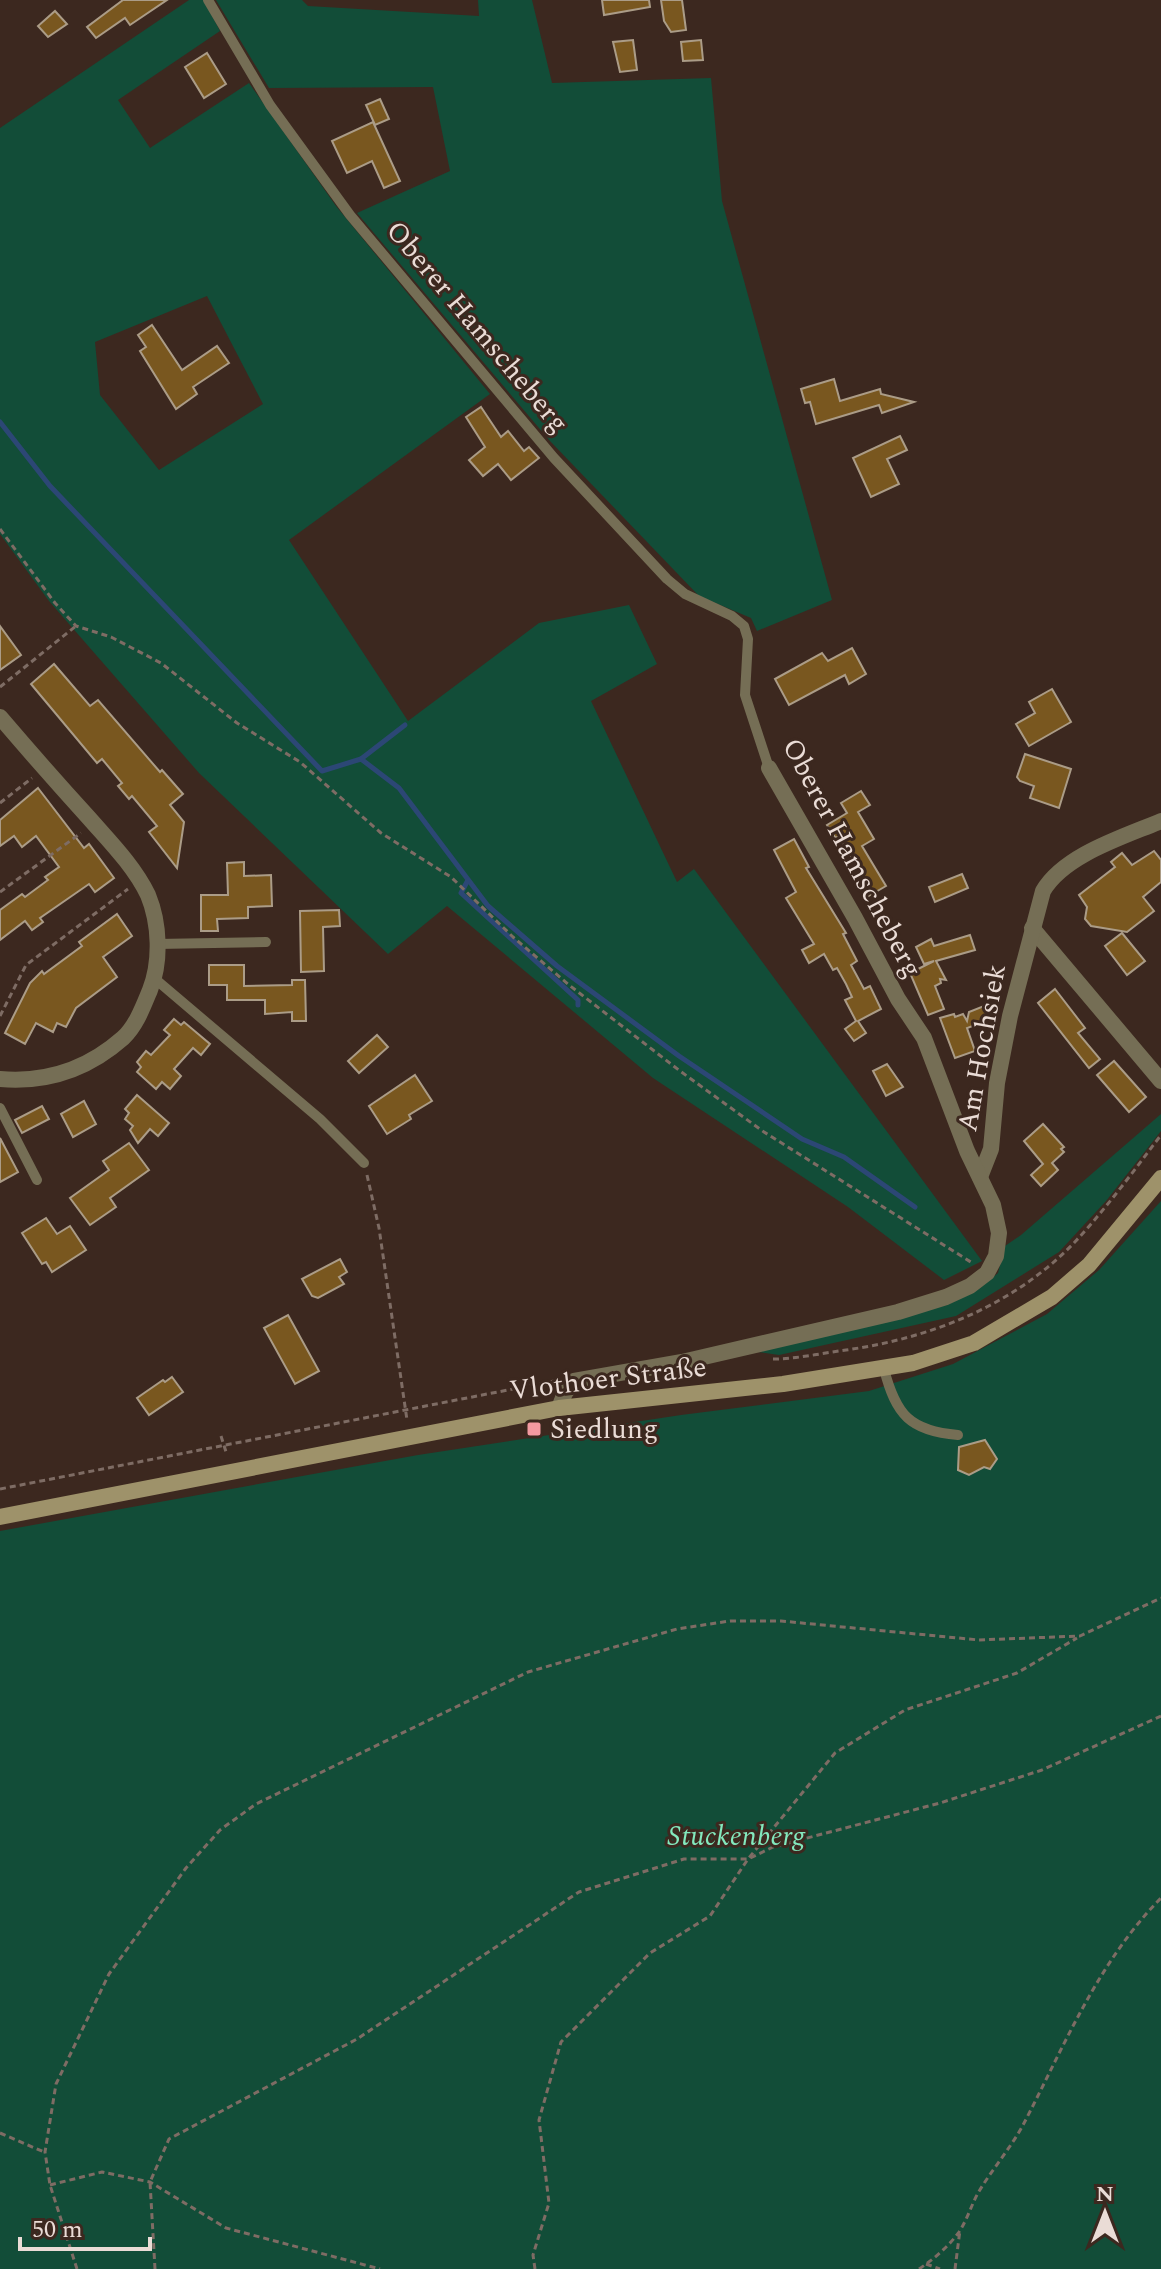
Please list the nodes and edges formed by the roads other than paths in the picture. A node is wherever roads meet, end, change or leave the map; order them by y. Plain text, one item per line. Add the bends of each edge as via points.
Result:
1 (208, 0) edge
2 (0, 717) edge
3 (769, 768) joint
4 (1161, 821) edge
5 (1032, 928) junction
6 (266, 942) dead end
7 (157, 944) junction
8 (154, 978) junction
9 (0, 1079) edge
10 (1161, 1081) edge
11 (0, 1108) edge
12 (364, 1163) road end
13 (980, 1177) junction
14 (1161, 1178) edge
15 (37, 1180) dead end
16 (884, 1369) junction
17 (559, 1408) junction
18 (958, 1435) dead end
19 (0, 1517) edge

1 - 3 lane, Oberer Hamscheberg via 270,105 350,215 554,458 667,579 744,626 745,695
2 - 7 street via 124,858 148,897
3 - 13 street, Oberer Hamscheberg via 924,1038
4 - 5 street, Am Hochsiek via 1068,863 1052,876
5 - 10 street, Am Hochsiek
5 - 13 street, Am Hochsiek via 997,1083 991,1149
6 - 7 lane
7 - 8 street
8 - 9 street via 129,1032 107,1052 50,1077
8 - 12 lane
11 - 15 lane
13 - 17 street, Oberer Hamscheberg via 999,1233 987,1273 970,1286 898,1312 574,1381
14 - 16 main road, Vlothoer Straße via 1089,1265 1052,1297 974,1343
16 - 17 main road, Vlothoer Straße
16 - 18 lane via 903,1415 935,1433
17 - 19 main road, Vlothoer Straße

